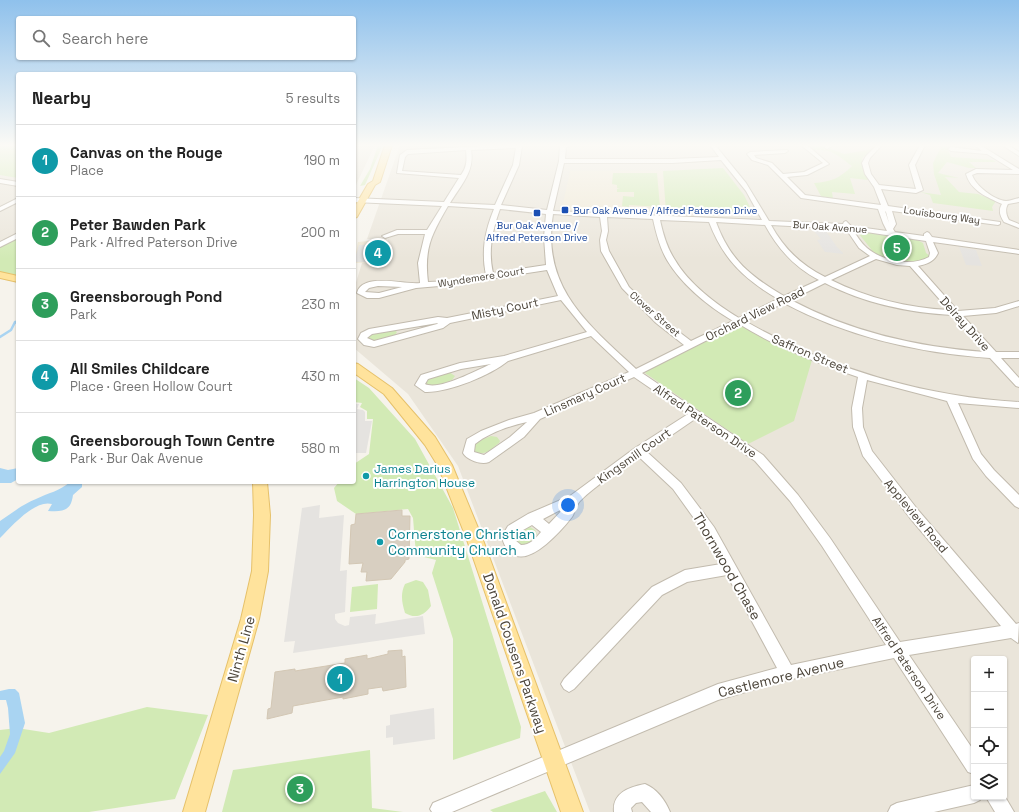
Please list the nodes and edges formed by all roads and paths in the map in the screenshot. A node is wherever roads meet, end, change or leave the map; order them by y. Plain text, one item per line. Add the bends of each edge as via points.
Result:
1 (378, 183) edge
2 (458, 183) edge
3 (508, 183) edge
4 (557, 183) edge
5 (742, 183) edge
6 (789, 183) edge
7 (874, 183) edge
8 (918, 183) edge
9 (974, 183) edge
10 (877, 187) junction
11 (356, 196) edge
12 (368, 199) junction
13 (356, 200) edge
14 (1019, 200) edge
15 (16, 201) edge
16 (446, 202) junction
17 (1006, 203) junction
18 (499, 207) junction
19 (885, 208) junction
20 (0, 209) edge
21 (550, 212) junction
22 (603, 215) junction
23 (356, 216) edge
24 (656, 217) junction
25 (711, 219) junction
26 (766, 221) junction
27 (998, 223) dead end
28 (846, 225) junction
29 (1019, 226) edge
30 (891, 231) junction
31 (429, 232) junction
32 (16, 236) edge
33 (386, 236) dead end
34 (928, 236) junction
35 (0, 245) edge
36 (1019, 249) edge
37 (876, 256) junction
38 (912, 264) junction
39 (550, 267) junction
40 (0, 275) edge
41 (490, 276) junction
42 (16, 279) edge
43 (825, 280) junction
44 (386, 284) junction
45 (424, 285) junction
46 (411, 287) junction
47 (392, 292) junction
48 (563, 297) junction
49 (784, 300) junction
50 (1019, 303) edge
51 (956, 313) junction
52 (447, 321) junction
53 (738, 321) junction
54 (404, 326) junction
55 (593, 333) junction
56 (409, 334) junction
57 (690, 345) junction
58 (1019, 355) edge
59 (994, 356) junction
60 (505, 359) junction
61 (356, 367) edge
62 (455, 368) junction
63 (635, 373) junction
64 (863, 376) junction
65 (466, 378) junction
66 (1019, 384) edge
67 (951, 398) junction
68 (1019, 405) edge
69 (695, 414) junction
70 (536, 416) junction
71 (500, 427) junction
72 (514, 439) junction
73 (639, 451) junction
74 (260, 484) edge
75 (574, 499) junction
76 (1019, 503) edge
77 (532, 518) junction
78 (550, 532) junction
79 (730, 569) junction
80 (1017, 633) edge
81 (897, 650) junction
82 (787, 673) junction
83 (570, 684) dead end
84 (553, 760) junction
85 (973, 764) edge
86 (971, 795) edge
87 (997, 800) edge
88 (439, 810) dead end
89 (194, 812) edge
90 (572, 812) edge
91 (623, 812) edge
92 (661, 812) edge
93 (897, 812) edge
94 (1005, 812) edge

1 - 12 main road via 380,184
2 - 16 street
3 - 18 street
4 - 21 street, Alfred Paterson Drive
5 - 26 street
6 - 19 street, Louisbourg Way via 803,197
7 - 10 street
8 - 10 street via 920,190 916,191
9 - 17 street via 981,191
10 - 19 street
11 - 12 street, Bur Oak Avenue
12 - 13 street, Bur Oak Avenue
12 - 16 street, Bur Oak Avenue
12 - 23 main road via 365,212
14 - 17 street
15 - 20 street
16 - 18 street, Bur Oak Avenue
16 - 31 street
17 - 29 street via 1003,215 1009,223
18 - 21 street, Bur Oak Avenue
18 - 41 street via 487,242 486,264
19 - 27 street, Louisbourg Way
19 - 30 street via 881,210
21 - 22 street, Bur Oak Avenue
21 - 39 street, Alfred Paterson Drive via 546,237
22 - 24 street, Bur Oak Avenue
22 - 57 street, Clover Street via 605,252 626,288 659,321
24 - 25 street, Bur Oak Avenue
24 - 53 street, Saffron Street via 664,247 677,268 705,297
25 - 26 street, Bur Oak Avenue
25 - 49 street via 722,244 738,266 750,278
26 - 28 street, Bur Oak Avenue
26 - 43 street via 792,259
28 - 30 street, Bur Oak Avenue
28 - 37 street via 863,248
30 - 34 street, Bur Oak Avenue
31 - 33 street via 396,232
31 - 45 street via 422,263
32 - 35 street
34 - 36 street, Bur Oak Avenue
34 - 38 street via 934,252 933,258
37 - 38 street
37 - 43 street, Orchard View Road
38 - 51 street, Delray Drive
39 - 41 street, Wyndemere Court
39 - 48 street, Alfred Paterson Drive
40 - 42 main road
41 - 45 street, Wyndemere Court
43 - 49 street, Orchard View Road
43 - 51 street via 856,294 889,303
44 - 46 street, Wyndemere Court via 406,284
44 - 47 street
44 - 47 street, Wyndemere Court via 369,285 362,289 361,293 371,296
45 - 46 street, Wyndemere Court
46 - 47 street, Wyndemere Court
48 - 52 street, Misty Court
48 - 55 street, Alfred Paterson Drive
49 - 53 street, Orchard View Road
49 - 59 street via 821,318 870,335 947,352
50 - 51 street via 998,312
51 - 59 street, Delray Drive
52 - 54 street, Misty Court via 438,320
52 - 56 street, Misty Court via 440,326
53 - 57 street, Orchard View Road
53 - 64 street, Saffron Street via 780,343
54 - 56 street
54 - 56 street, Misty Court via 369,332 362,339 374,344
55 - 60 street
55 - 63 street, Alfred Paterson Drive
57 - 63 street, Orchard View Road
58 - 59 street
59 - 66 street, Delray Drive
60 - 62 street
60 - 65 street
61 - 84 main road, Donald Cousens Parkway via 388,391 417,424 445,465 475,540
62 - 65 street
62 - 65 street via 424,377 420,385 422,389 434,390
63 - 69 street, Alfred Paterson Drive
63 - 70 street, Linsmary Court
64 - 67 street, Saffron Street
64 - 80 street, Appleview Road via 857,408 858,427 868,453 914,514
67 - 68 street, Saffron Street
67 - 76 street via 976,456
69 - 73 street, Kingsmill Court
69 - 81 street, Alfred Paterson Drive via 759,458 794,498
70 - 71 street, Linsmary Court
70 - 72 street, Linsmary Court via 529,427
71 - 72 street
71 - 72 street, Linsmary Court via 473,441 468,453 485,459
73 - 75 street, Kingsmill Court
73 - 79 street, Thornwood Chase via 677,486 694,508 710,531
74 - 89 main road, Ninth Line via 260,571 250,619
75 - 77 street, Kingsmill Court
75 - 78 street, Kingsmill Court via 568,513
77 - 78 street
77 - 78 street, Kingsmill Court via 512,530 508,536 513,548 528,551
79 - 82 street, Thornwood Chase
79 - 83 street via 685,576 657,591
80 - 81 street, Castlemore Avenue
81 - 82 street, Castlemore Avenue
81 - 85 street, Alfred Paterson Drive
82 - 84 street, Castlemore Avenue via 718,692
84 - 88 street, Castlemore Avenue
84 - 90 main road, Donald Cousens Parkway
86 - 93 street
87 - 94 street
91 - 92 street via 622,805 632,795 646,793

